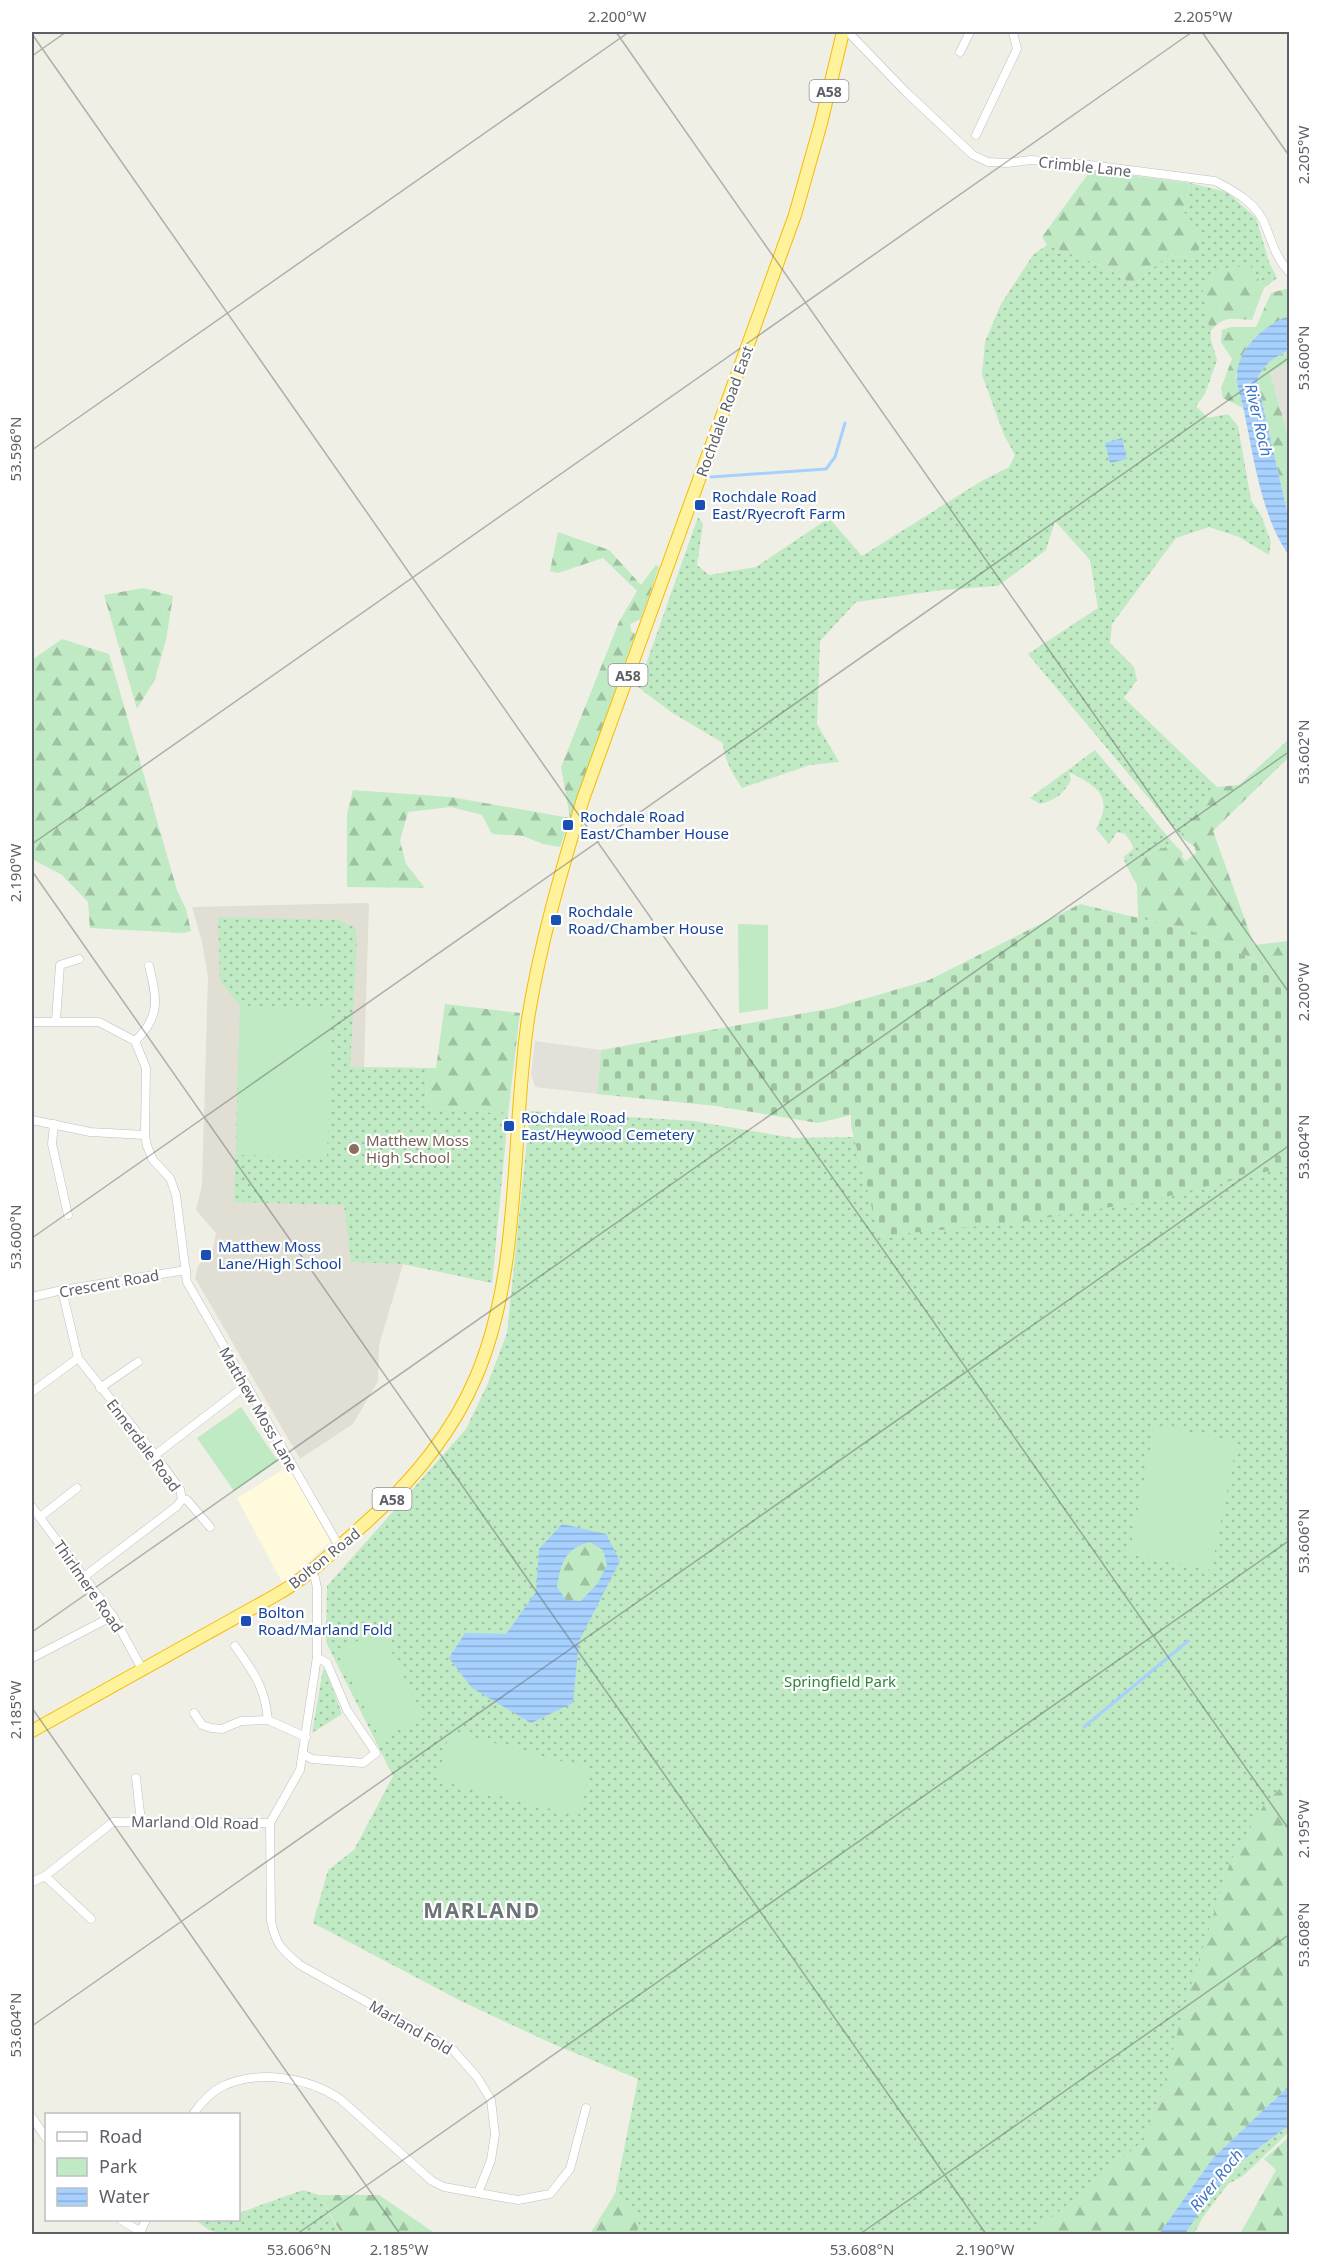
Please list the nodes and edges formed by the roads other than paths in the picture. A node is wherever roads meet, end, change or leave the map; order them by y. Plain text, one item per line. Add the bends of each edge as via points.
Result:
1 (843, 32) edge
2 (848, 32) edge
3 (970, 32) edge
4 (1013, 32) edge
5 (960, 52) dead end
6 (976, 135) dead end
7 (1290, 273) edge
8 (79, 959) dead end
9 (149, 966) dead end
10 (56, 1020) junction
11 (32, 1022) edge
12 (135, 1041) junction
13 (520, 1101) joint
14 (32, 1120) edge
15 (54, 1124) junction
16 (145, 1135) junction
17 (68, 1215) dead end
18 (186, 1270) junction
19 (62, 1290) junction
20 (32, 1298) edge
21 (78, 1358) junction
22 (138, 1362) dead end
23 (245, 1386) junction
24 (100, 1388) junction
25 (32, 1392) edge
26 (155, 1455) junction
27 (77, 1488) dead end
28 (182, 1499) junction
29 (32, 1507) edge
30 (40, 1517) junction
31 (210, 1527) dead end
32 (339, 1546) junction
33 (310, 1572) junction
34 (85, 1576) junction
35 (113, 1616) junction
36 (235, 1646) dead end
37 (317, 1657) junction
38 (32, 1658) edge
39 (142, 1669) junction
40 (194, 1713) dead end
41 (268, 1720) junction
42 (32, 1729) edge
43 (306, 1737) junction
44 (303, 1754) junction
45 (136, 1778) dead end
46 (141, 1821) junction
47 (270, 1823) junction
48 (45, 1876) junction
49 (32, 1882) edge
50 (91, 1919) dead end
51 (586, 2108) dead end
52 (195, 2113) edge
53 (32, 2117) edge
54 (45, 2136) edge
55 (478, 2193) junction
56 (122, 2221) edge
57 (140, 2233) edge

1 - 13 highway, Rochdale Road East / A58 via 795,215 583,799 556,887 528,1020
2 - 7 street, Crimble Lane via 974,155 997,164 1031,160 1072,163 1215,181 1233,190 1258,212 1275,255
3 - 5 street
4 - 6 street via 1021,49
8 - 10 street via 60,965
9 - 12 street via 155,1016
10 - 11 street
10 - 12 street via 99,1022
12 - 16 street via 146,1068
13 - 32 highway, Bolton Road / A58 via 501,1289 490,1341 476,1378 455,1420 416,1473
14 - 15 street
15 - 16 street via 90,1132
15 - 17 street via 52,1144
16 - 18 street, Matthew Moss Lane via 153,1160 170,1178 176,1195
18 - 19 street, Crescent Road
18 - 23 street, Matthew Moss Lane via 187,1282
19 - 20 street, Crescent Road
19 - 21 street, Ennerdale Road
21 - 24 street, Ennerdale Road
21 - 25 street
22 - 24 street, Ennerdale Road
23 - 26 street
23 - 32 street, Matthew Moss Lane
24 - 26 street, Ennerdale Road
26 - 28 street, Ennerdale Road via 180,1490
27 - 30 street
28 - 31 street, Ennerdale Road
28 - 34 street
29 - 30 street, Thirlmere Road
30 - 34 street, Thirlmere Road
32 - 33 highway, Bolton Road / A58
33 - 37 street via 317,1588
33 - 39 highway, Bolton Road / A58
34 - 35 street, Thirlmere Road
35 - 38 street
35 - 39 street, Thirlmere Road
36 - 41 street via 261,1686
37 - 43 street
37 - 44 street via 327,1663 347,1710 376,1753 363,1763 312,1759
39 - 42 highway, Bolton Road / A58
40 - 41 street via 197,1723 211,1728
41 - 43 street
43 - 44 street
44 - 47 street via 300,1770
45 - 46 street
46 - 47 street, Marland Old Road
46 - 48 street, Marland Old Road via 113,1822
47 - 55 street, Marland Fold via 271,1921 280,1947 300,1965 453,2050 491,2100 495,2134 491,2160
48 - 49 street, Marland Old Road
48 - 50 street
51 - 55 street via 570,2169 550,2194 518,2200
52 - 55 street via 211,2094 234,2081 268,2077 317,2086 340,2099 432,2181
53 - 54 street
56 - 57 street

